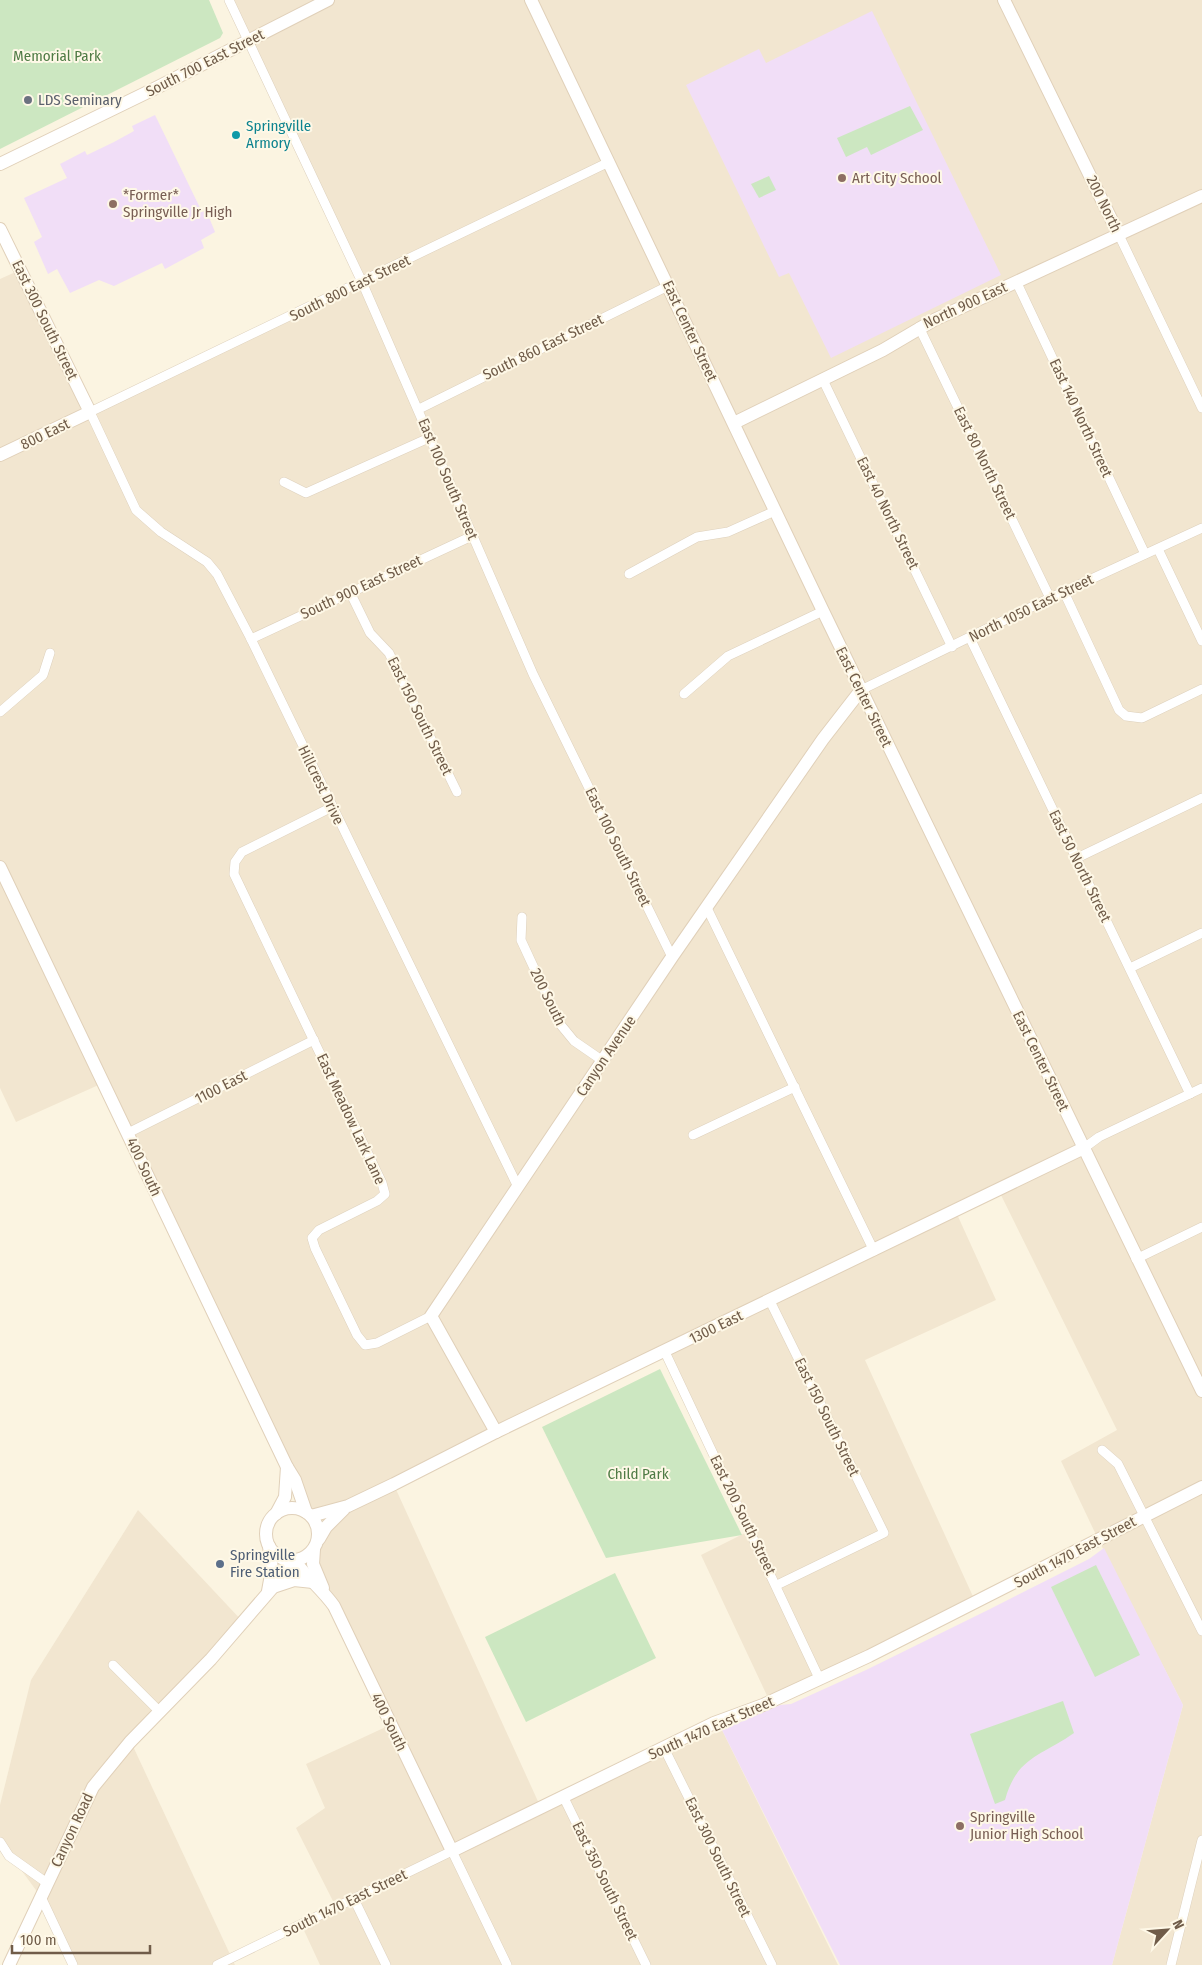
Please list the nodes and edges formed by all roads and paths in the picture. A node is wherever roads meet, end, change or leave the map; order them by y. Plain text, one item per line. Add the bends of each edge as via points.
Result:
1 (229, 0) edge
2 (328, 0) edge
3 (531, 0) edge
4 (1004, 0) edge
5 (248, 41) junction
6 (609, 162) junction
7 (0, 164) edge
8 (1202, 196) edge
9 (0, 229) edge
10 (1118, 234) junction
11 (1016, 281) junction
12 (362, 282) junction
13 (668, 286) junction
14 (919, 327) junction
15 (823, 380) junction
16 (419, 408) junction
17 (1202, 408) edge
18 (90, 412) junction
19 (734, 424) junction
20 (431, 437) junction
21 (0, 455) edge
22 (284, 482) dead end
23 (775, 511) junction
24 (1202, 528) edge
25 (472, 536) junction
26 (1158, 549) junction
27 (1145, 554) junction
28 (629, 574) dead end
29 (350, 592) junction
30 (1064, 592) junction
31 (1050, 598) junction
32 (822, 611) junction
33 (251, 638) junction
34 (970, 638) junction
35 (1202, 641) edge
36 (952, 646) junction
37 (50, 653) dead end
38 (1202, 689) edge
39 (861, 690) junction
40 (684, 694) dead end
41 (0, 712) edge
42 (457, 792) dead end
43 (1202, 798) edge
44 (332, 807) junction
45 (1077, 858) junction
46 (0, 868) edge
47 (707, 908) junction
48 (522, 917) dead end
49 (1202, 933) edge
50 (672, 957) junction
51 (1130, 968) junction
52 (314, 1040) junction
53 (603, 1061) junction
54 (795, 1087) junction
55 (1202, 1088) edge
56 (1190, 1094) junction
57 (128, 1133) junction
58 (694, 1135) dead end
59 (1084, 1148) junction
60 (518, 1188) junction
61 (1202, 1227) edge
62 (874, 1251) junction
63 (1136, 1259) junction
64 (770, 1301) junction
65 (431, 1316) junction
66 (665, 1352) junction
67 (1202, 1389) edge
68 (496, 1432) junction
69 (1102, 1450) dead end
70 (287, 1467) junction
71 (1202, 1487) edge
72 (348, 1506) junction
73 (276, 1514) junction
74 (308, 1514) junction
75 (1145, 1515) junction
76 (269, 1546) junction
77 (315, 1547) junction
78 (293, 1560) junction
79 (313, 1582) junction
80 (776, 1585) junction
81 (271, 1589) junction
82 (325, 1593) junction
83 (1202, 1630) edge
84 (112, 1665) dead end
85 (819, 1678) junction
86 (160, 1712) junction
87 (664, 1748) junction
88 (564, 1798) junction
89 (1202, 1840) edge
90 (0, 1842) edge
91 (452, 1851) junction
92 (47, 1883) junction
93 (41, 1897) junction
94 (354, 1899) junction
95 (9, 1965) edge
96 (73, 1965) edge
97 (218, 1965) edge
98 (386, 1965) edge
99 (507, 1965) edge
100 (646, 1965) edge
101 (772, 1965) edge
102 (1171, 1965) edge

1 - 5 street, East 100 South Street
2 - 5 street, South 700 East Street
3 - 6 street, East Center Street
4 - 10 street, 200 North
5 - 7 street, South 700 East Street
5 - 12 street, East 100 South Street
6 - 12 street, South 800 East Street
6 - 13 street, East Center Street
8 - 10 street, North 900 East
9 - 18 street, East 300 South Street
10 - 11 street, North 900 East
10 - 17 street, 200 North
11 - 14 street, North 900 East
11 - 27 street, East 140 North Street
12 - 16 street, East 100 South Street
12 - 18 street, South 800 East Street
13 - 16 street, South 860 East Street
13 - 19 street, East Center Street
14 - 15 street, North 900 East via 883,350
14 - 31 street, East 80 North Street
15 - 19 street, North 900 East
15 - 36 street, East 40 North Street
16 - 20 street, East 100 South Street
18 - 21 street, 800 East
18 - 33 street, Hillcrest Drive via 136,510 161,532 207,562 217,574
19 - 23 street, East Center Street
20 - 22 street via 306,493
20 - 25 street, East 100 South Street
23 - 28 street via 728,532 697,537
23 - 32 street, East Center Street
24 - 26 street, North 1050 East Street
25 - 29 street, South 900 East Street
25 - 50 street, East 100 South Street via 533,674
26 - 27 street, North 1050 East Street
26 - 35 street
27 - 30 street, North 1050 East Street
29 - 33 street, South 900 East Street
29 - 42 street, East 150 South Street via 370,633 389,653
30 - 31 street, North 1050 East Street
30 - 38 street via 1119,710 1126,716 1142,718
31 - 34 street, North 1050 East Street
32 - 39 street, East Center Street
32 - 40 street via 728,656
33 - 44 street, Hillcrest Drive
34 - 36 street, North 1050 East Street
34 - 45 street, East 50 North Street
36 - 39 street, North 1050 East Street
37 - 41 street via 43,675
39 - 47 street, Canyon Avenue via 823,739
39 - 59 street, East Center Street
43 - 45 street
44 - 52 street, East Meadow Lark Lane via 242,852 235,862 234,874
44 - 60 street, Hillcrest Drive
45 - 51 street, East 50 North Street
46 - 57 street, 400 South
47 - 50 street, Canyon Avenue
47 - 54 street
48 - 53 street, 200 South via 520,940 560,1024 574,1040
49 - 51 street
50 - 53 street, Canyon Avenue
51 - 56 street, East 50 North Street
52 - 57 street, 1100 East
52 - 65 street, East Meadow Lark Lane via 385,1194 319,1230 312,1238 315,1248 356,1335 365,1345
53 - 60 street, Canyon Avenue
54 - 58 street
54 - 62 street
55 - 56 street
56 - 59 street
57 - 70 street, 400 South
59 - 62 street, 1300 East
59 - 63 street, East Center Street
60 - 65 street, Canyon Avenue
61 - 63 street
62 - 64 street, 1300 East
63 - 67 street, East Center Street
64 - 66 street, 1300 East
64 - 80 street, East 150 South Street via 884,1533
65 - 68 street
66 - 68 street, 1300 East
66 - 80 street, East 200 South Street
68 - 72 street, 1300 East
69 - 75 street via 1118,1464
70 - 73 street, 400 South via 285,1496
70 - 74 street, 400 South
71 - 75 street, South 1470 East Street
72 - 74 street, 1300 East
72 - 77 street, 1300 East via 326,1527
73 - 74 street via 292,1508
73 - 76 street via 266,1532
74 - 77 street via 318,1531
75 - 83 street
75 - 85 street, South 1470 East Street via 976,1603
76 - 78 street via 279,1557
76 - 81 street
77 - 78 street via 302,1559
77 - 82 street, 400 South via 313,1564
78 - 79 street, 400 South
78 - 81 street, Canyon Road
79 - 81 street via 294,1580
79 - 82 street, 400 South
80 - 85 street, East 200 South Street
81 - 86 street, Canyon Road
82 - 91 street, 400 South
84 - 86 street
85 - 87 street, South 1470 East Street
86 - 92 street, Canyon Road via 93,1787
87 - 88 street, South 1470 East Street
87 - 101 street, East 300 South Street
88 - 91 street, South 1470 East Street
88 - 100 street, East 350 South Street
89 - 102 street
90 - 92 street via 9,1856
91 - 94 street, South 1470 East Street
91 - 99 street
92 - 93 street, Canyon Road
93 - 95 street, Canyon Road
93 - 96 street
94 - 97 street, South 1470 East Street
94 - 98 street

